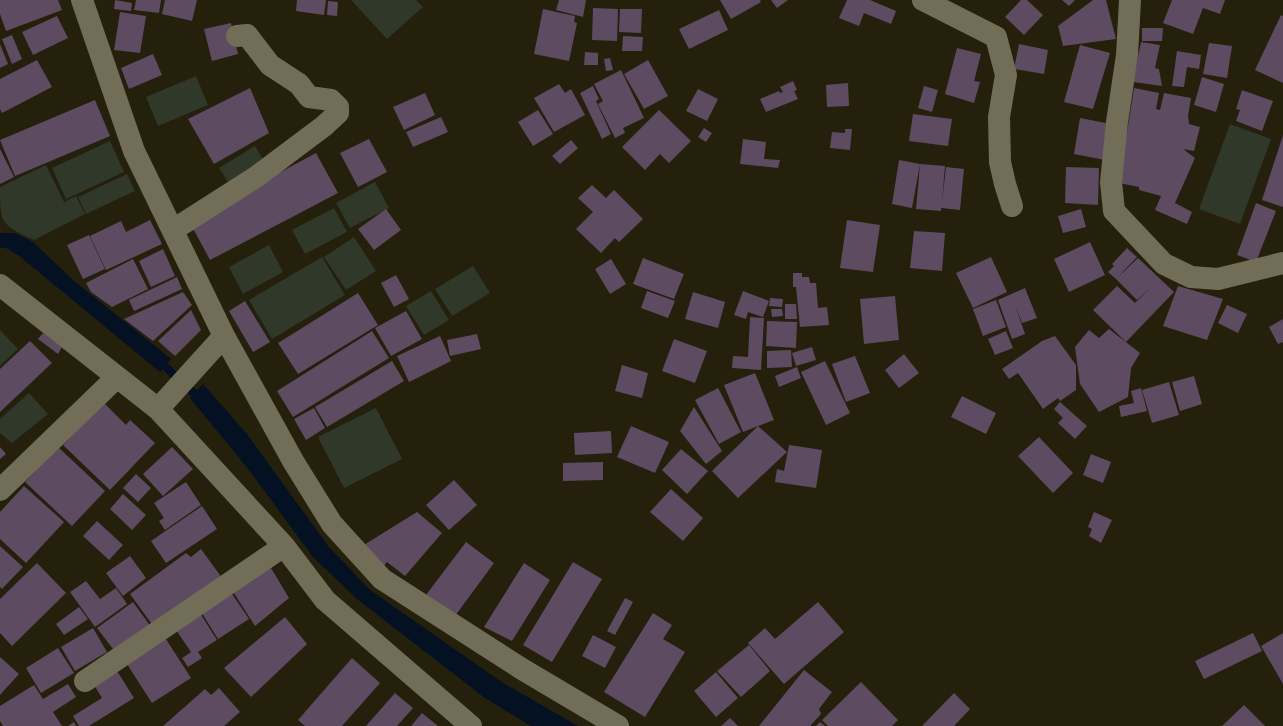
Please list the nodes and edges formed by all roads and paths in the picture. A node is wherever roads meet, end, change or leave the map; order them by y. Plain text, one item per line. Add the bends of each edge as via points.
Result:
1 (82, 0) edge
2 (924, 0) edge
3 (1130, 0) edge
4 (237, 36) dead end
5 (1012, 206) dead end
6 (173, 230) junction
7 (1283, 263) edge
8 (2, 291) edge
9 (224, 336) junction
10 (116, 378) junction
11 (158, 409) junction
12 (0, 490) edge
13 (284, 546) junction
14 (85, 682) dead end
15 (471, 726) edge
16 (618, 726) edge

1 - 6 street via 134,150
2 - 5 street via 996,36 1006,75 998,117 1000,162
3 - 7 street via 1127,55 1111,182 1114,211 1164,264 1191,277 1218,279
4 - 6 street via 247,35 270,65 299,84 309,97 331,100 338,107 338,113 256,177
6 - 9 street
8 - 10 street
9 - 11 street
9 - 16 street via 293,462 332,524 382,579 522,669
10 - 11 street
10 - 12 street
11 - 13 street
13 - 14 street
13 - 15 street via 325,600

